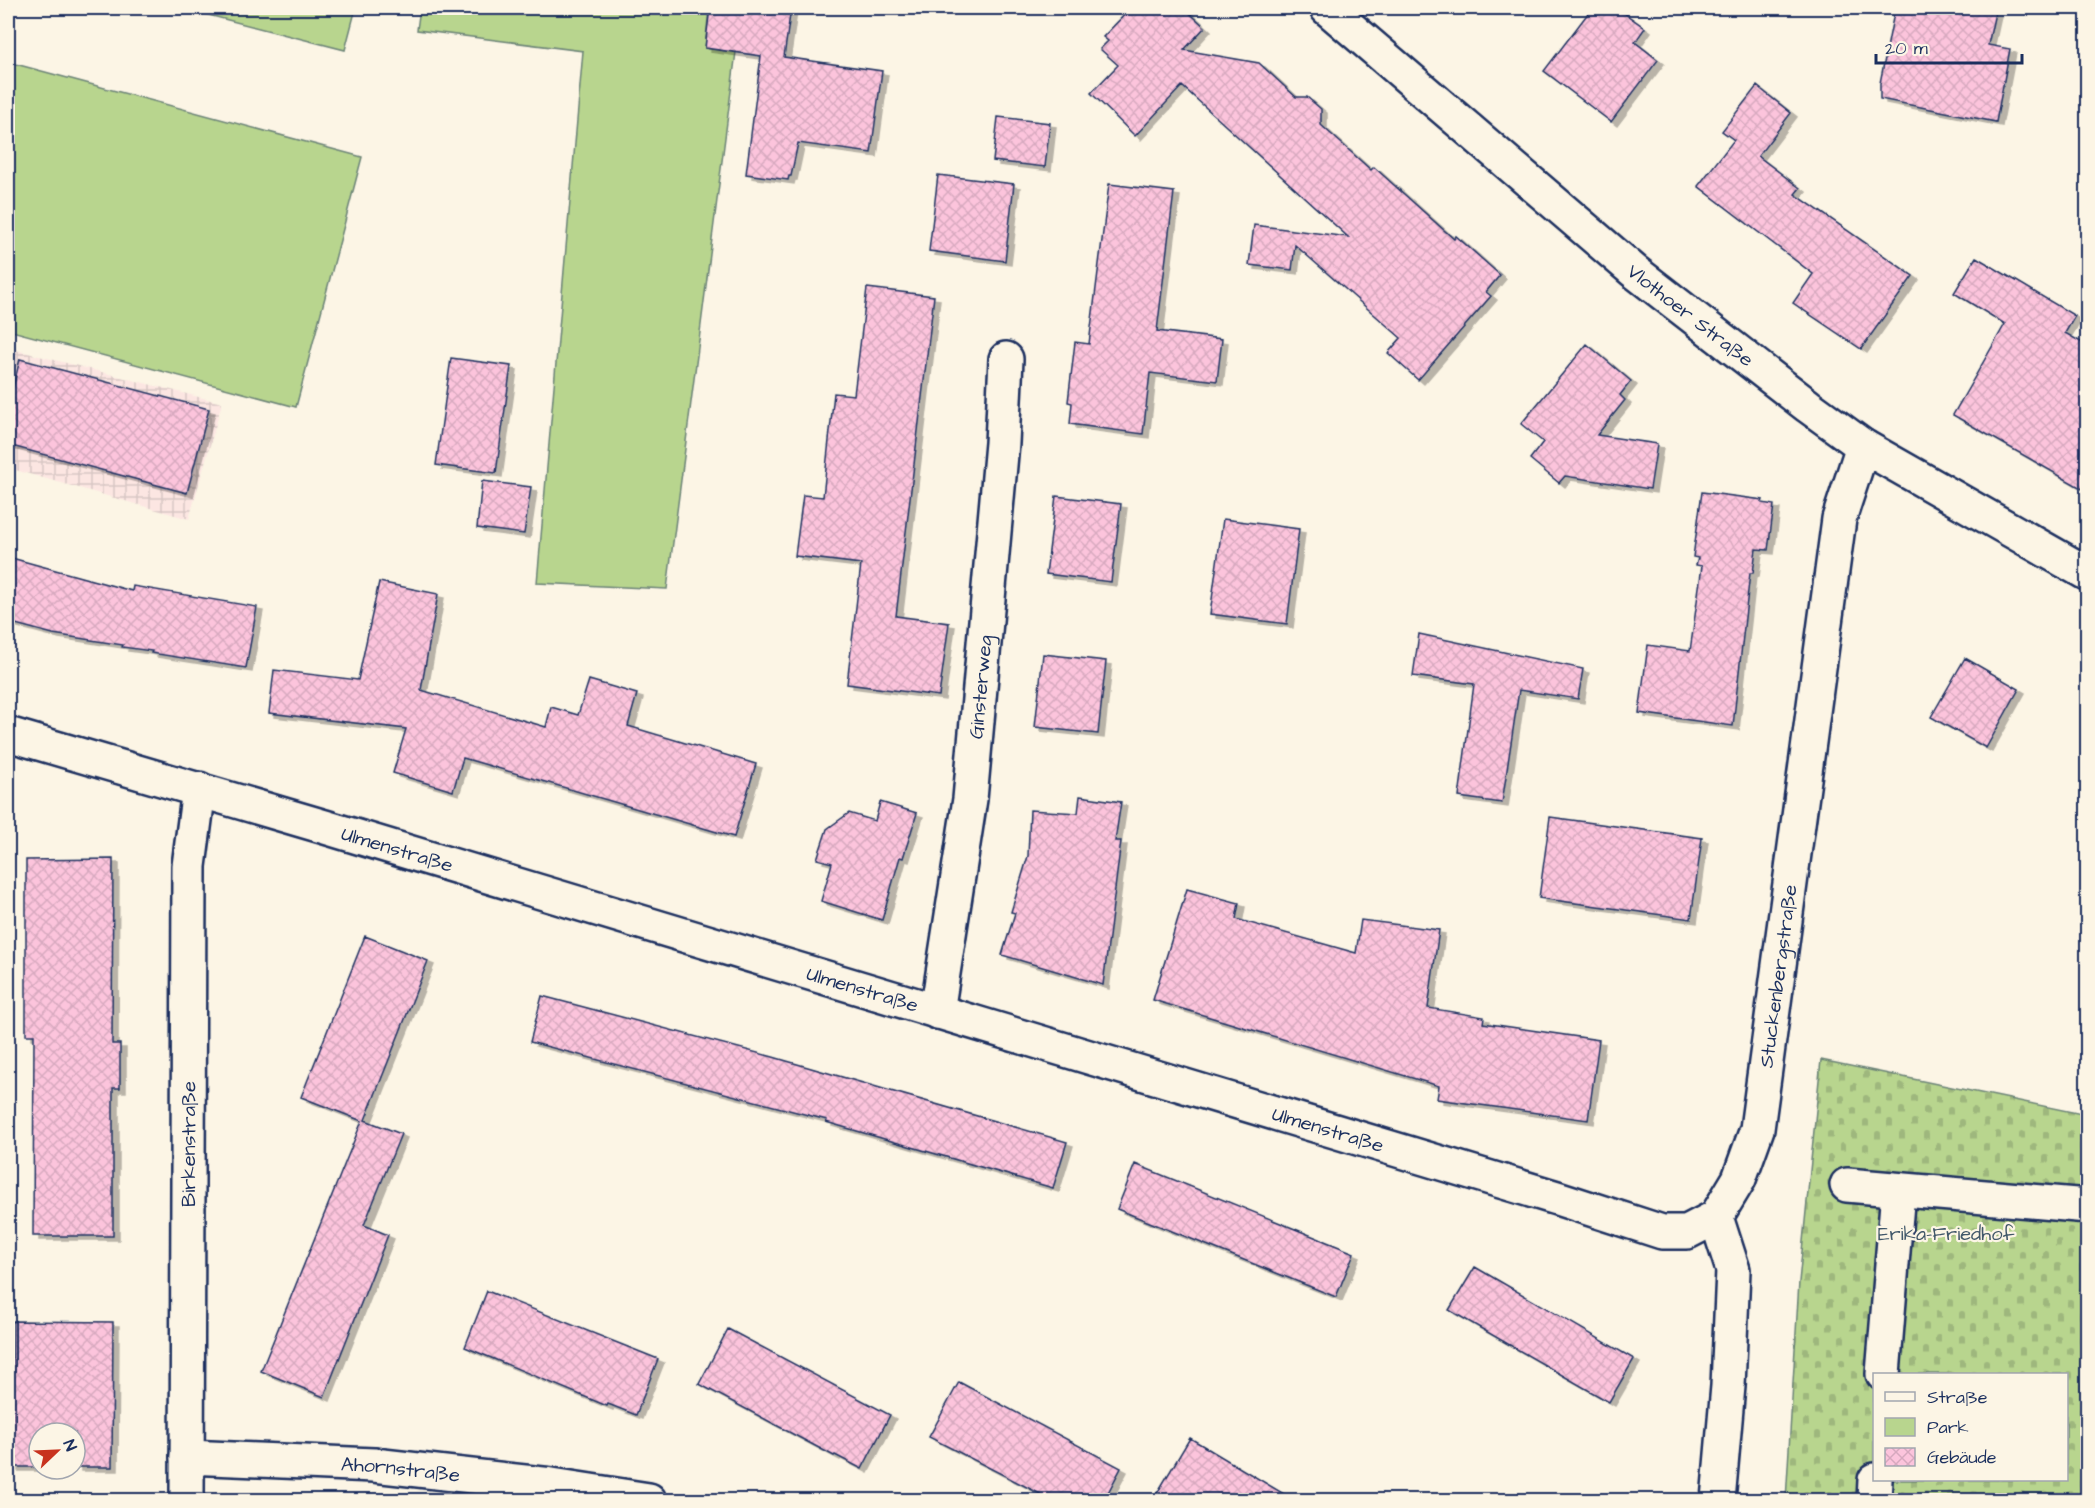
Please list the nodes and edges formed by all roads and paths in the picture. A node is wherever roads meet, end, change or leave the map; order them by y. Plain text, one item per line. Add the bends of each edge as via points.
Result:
1 (1327, 8) edge
2 (1006, 360) dead end
3 (1863, 446) junction
4 (2088, 574) edge
5 (8, 734) edge
6 (199, 789) junction
7 (937, 1012) junction
8 (1847, 1185) dead end
9 (1898, 1191) junction
10 (2088, 1206) edge
11 (1716, 1217) junction
12 (1884, 1373) edge
13 (187, 1457) junction
14 (1875, 1481) edge
15 (187, 1500) edge
16 (649, 1500) edge
17 (1719, 1500) edge
18 (1874, 1500) edge

1 - 3 street, Vlothoer Straße via 1634,271
2 - 7 street, Ginsterweg via 970,799
3 - 4 street, Vlothoer Straße
3 - 11 street, Stuckenbergstraße via 1839,519 1757,1129 1739,1179
5 - 6 street, Ulmenstraße
6 - 7 street, Ulmenstraße
6 - 13 street, Birkenstraße via 189,866
7 - 11 street, Ulmenstraße via 1662,1232 1687,1232
8 - 9 street
9 - 10 street
9 - 12 street
11 - 17 street via 1733,1270
13 - 15 street, Birkenstraße
13 - 16 street, Ahornstraße via 374,1465
14 - 18 street

